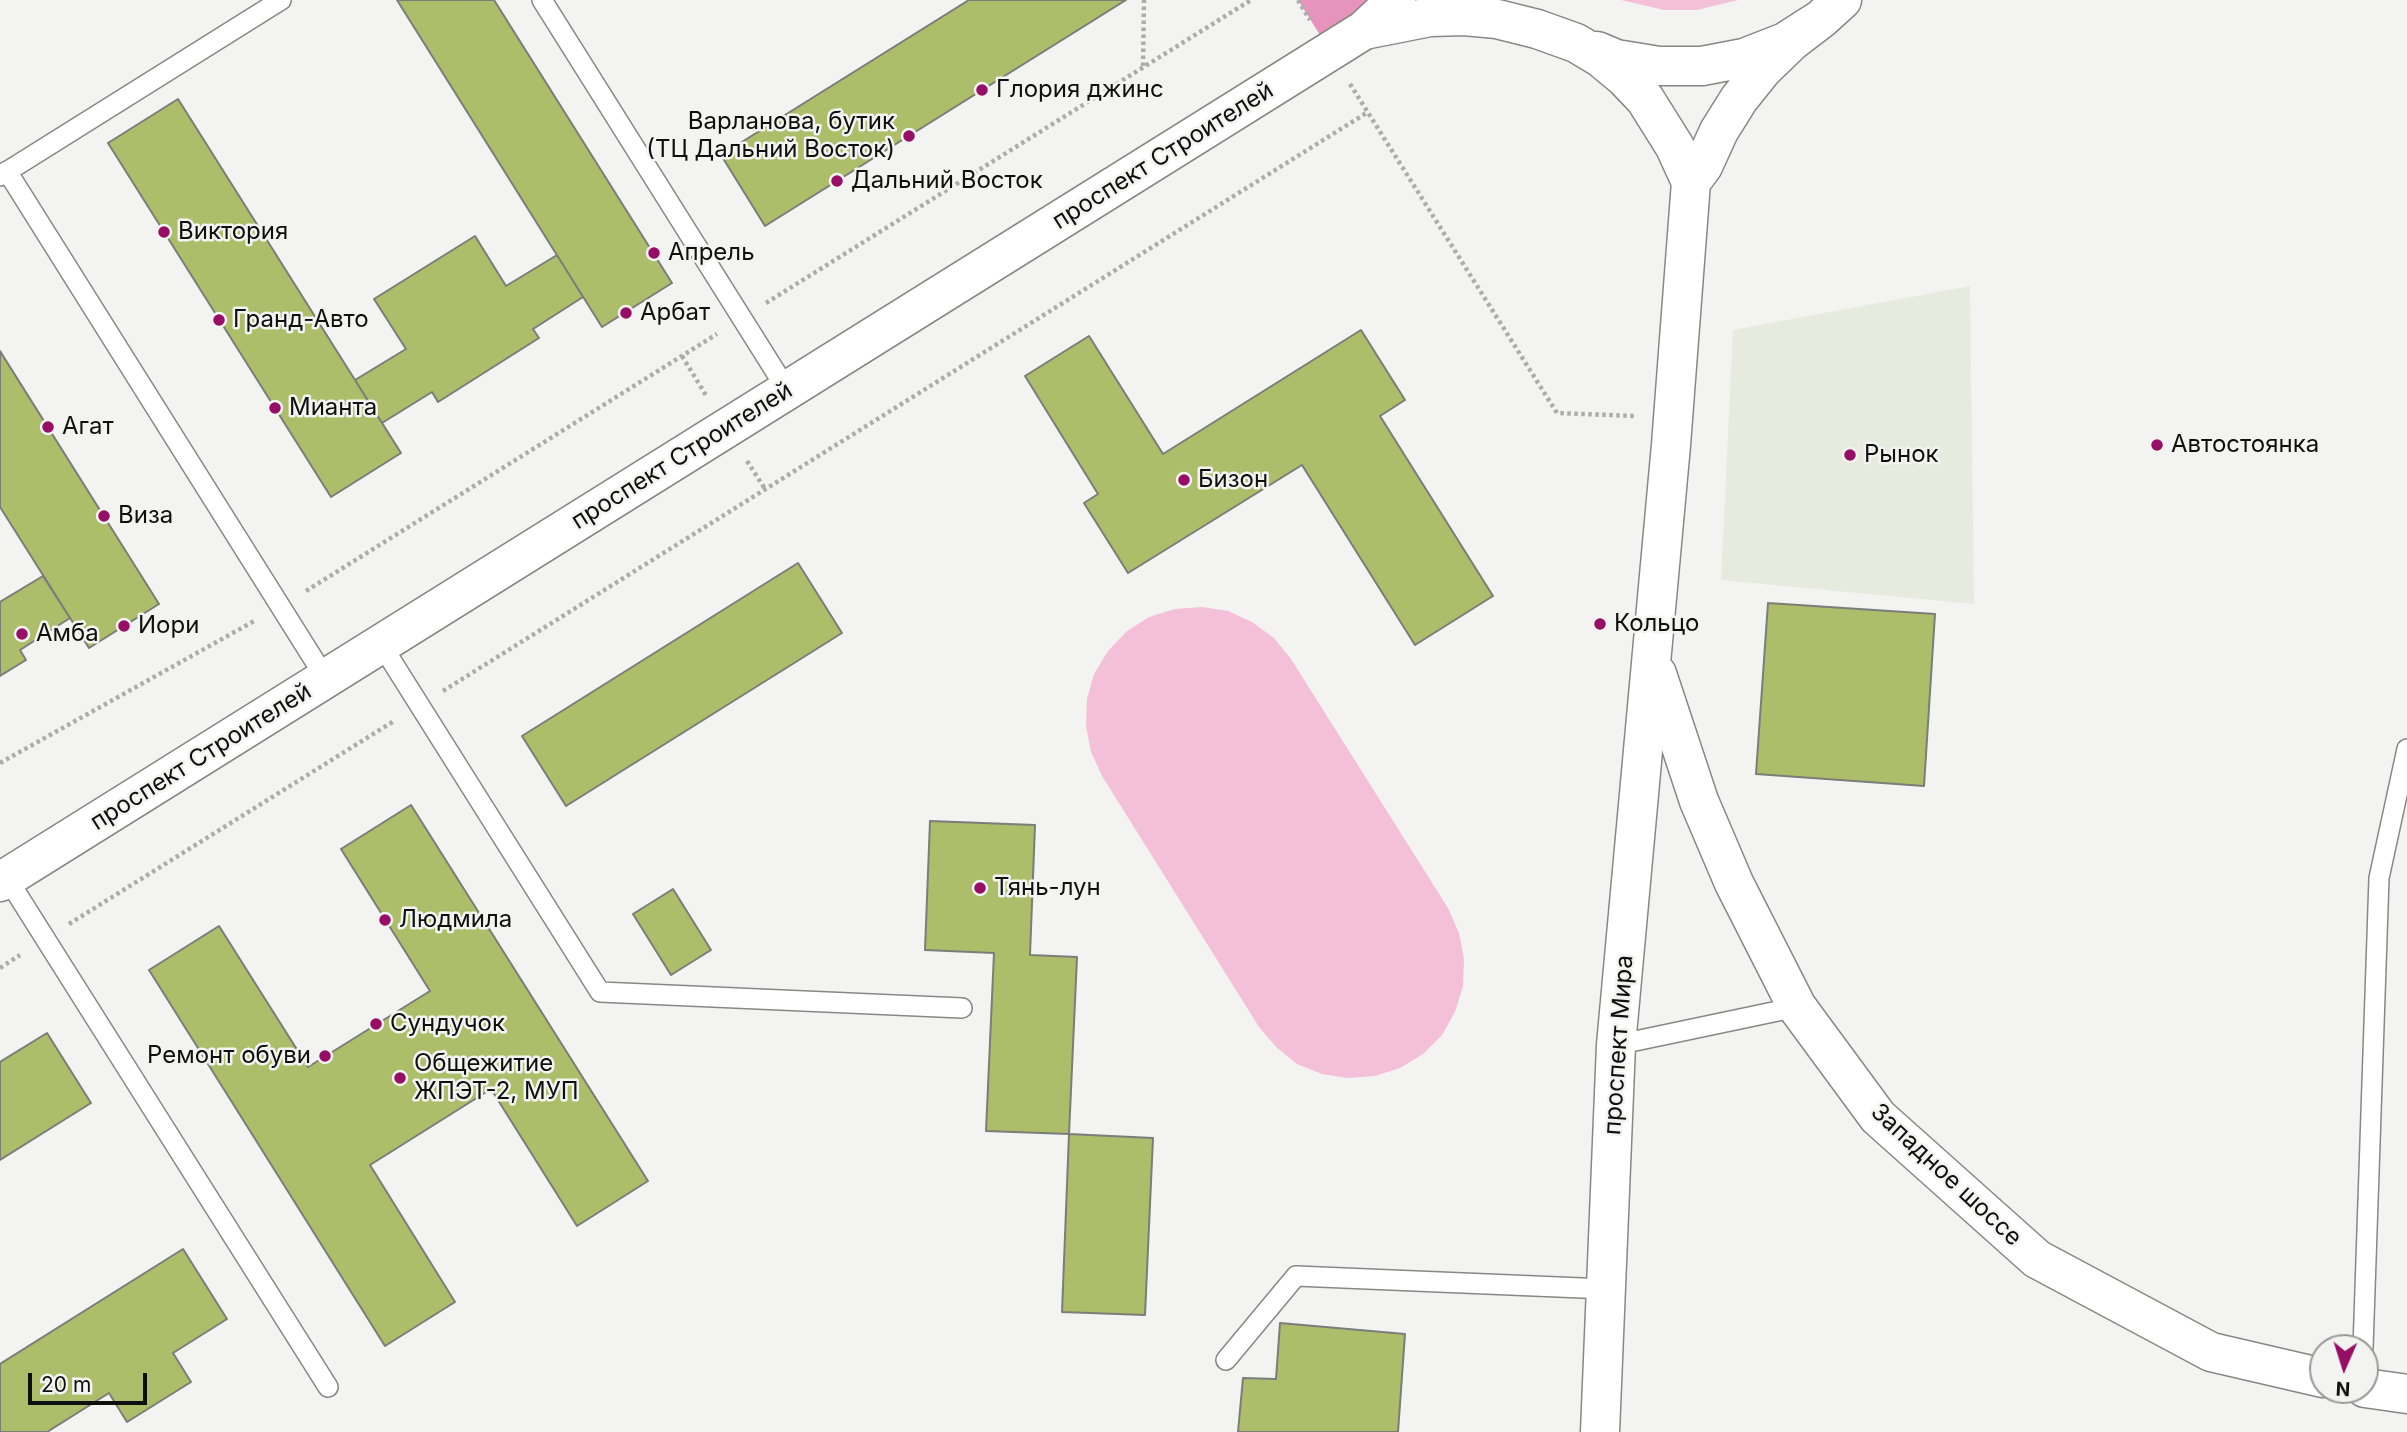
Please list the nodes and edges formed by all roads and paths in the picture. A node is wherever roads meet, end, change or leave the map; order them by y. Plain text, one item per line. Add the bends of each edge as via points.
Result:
1 (281, 0) edge
2 (542, 0) edge
3 (1144, 0) edge
4 (1251, 0) edge
5 (1396, 0) edge
6 (1516, 0) edge
7 (1832, 10) edge
8 (1364, 30) junction
9 (1576, 43) junction
10 (1143, 67) junction
11 (3, 173) edge
12 (1690, 183) junction
13 (742, 318) junction
14 (787, 390) junction
15 (1558, 413) dead end
16 (280, 607) junction
17 (381, 644) junction
18 (1652, 659) junction
19 (326, 679) junction
20 (420, 706) junction
21 (2407, 749) edge
22 (0, 763) edge
23 (4, 880) edge
24 (46, 939) junction
25 (0, 968) edge
26 (1797, 1007) junction
27 (962, 1008) dead end
28 (1616, 1045) junction
29 (1606, 1289) junction
30 (2363, 1334) edge
31 (1226, 1360) dead end
32 (2309, 1375) edge
33 (328, 1387) dead end
34 (2379, 1390) edge
35 (2407, 1394) edge
36 (1603, 1427) edge

1 - 11 lane
2 - 13 lane
3 - 10 path
4 - 10 path
5 - 8 street
6 - 9 street via 1539,21
7 - 9 street via 1785,42 1744,58 1702,66 1648,64
7 - 12 street via 1763,69 1739,99
8 - 9 street via 1430,17 1464,16 1497,19
8 - 14 street, проспект Строителей
9 - 12 street via 1601,58 1645,99 1675,147
10 - 13 path
11 - 16 lane
12 - 18 street, проспект Мира
13 - 14 lane
13 - 16 path
14 - 17 street, проспект Строителей
15 - 20 path via 1368,112
16 - 19 lane
16 - 22 path
17 - 19 street, проспект Строителей
17 - 20 lane
18 - 26 street, Западное шоссе via 1699,801 1734,883
18 - 28 street, проспект Мира
19 - 23 street, проспект Строителей
20 - 24 path
20 - 27 lane via 600,992
21 - 30 lane via 2379,878
23 - 24 lane
24 - 25 path
24 - 33 lane
26 - 28 lane
26 - 32 street, Западное шоссе via 1878,1117 2037,1259 2211,1352
28 - 29 street, проспект Мира
29 - 31 lane via 1296,1276
29 - 36 street, проспект Мира
34 - 35 street

